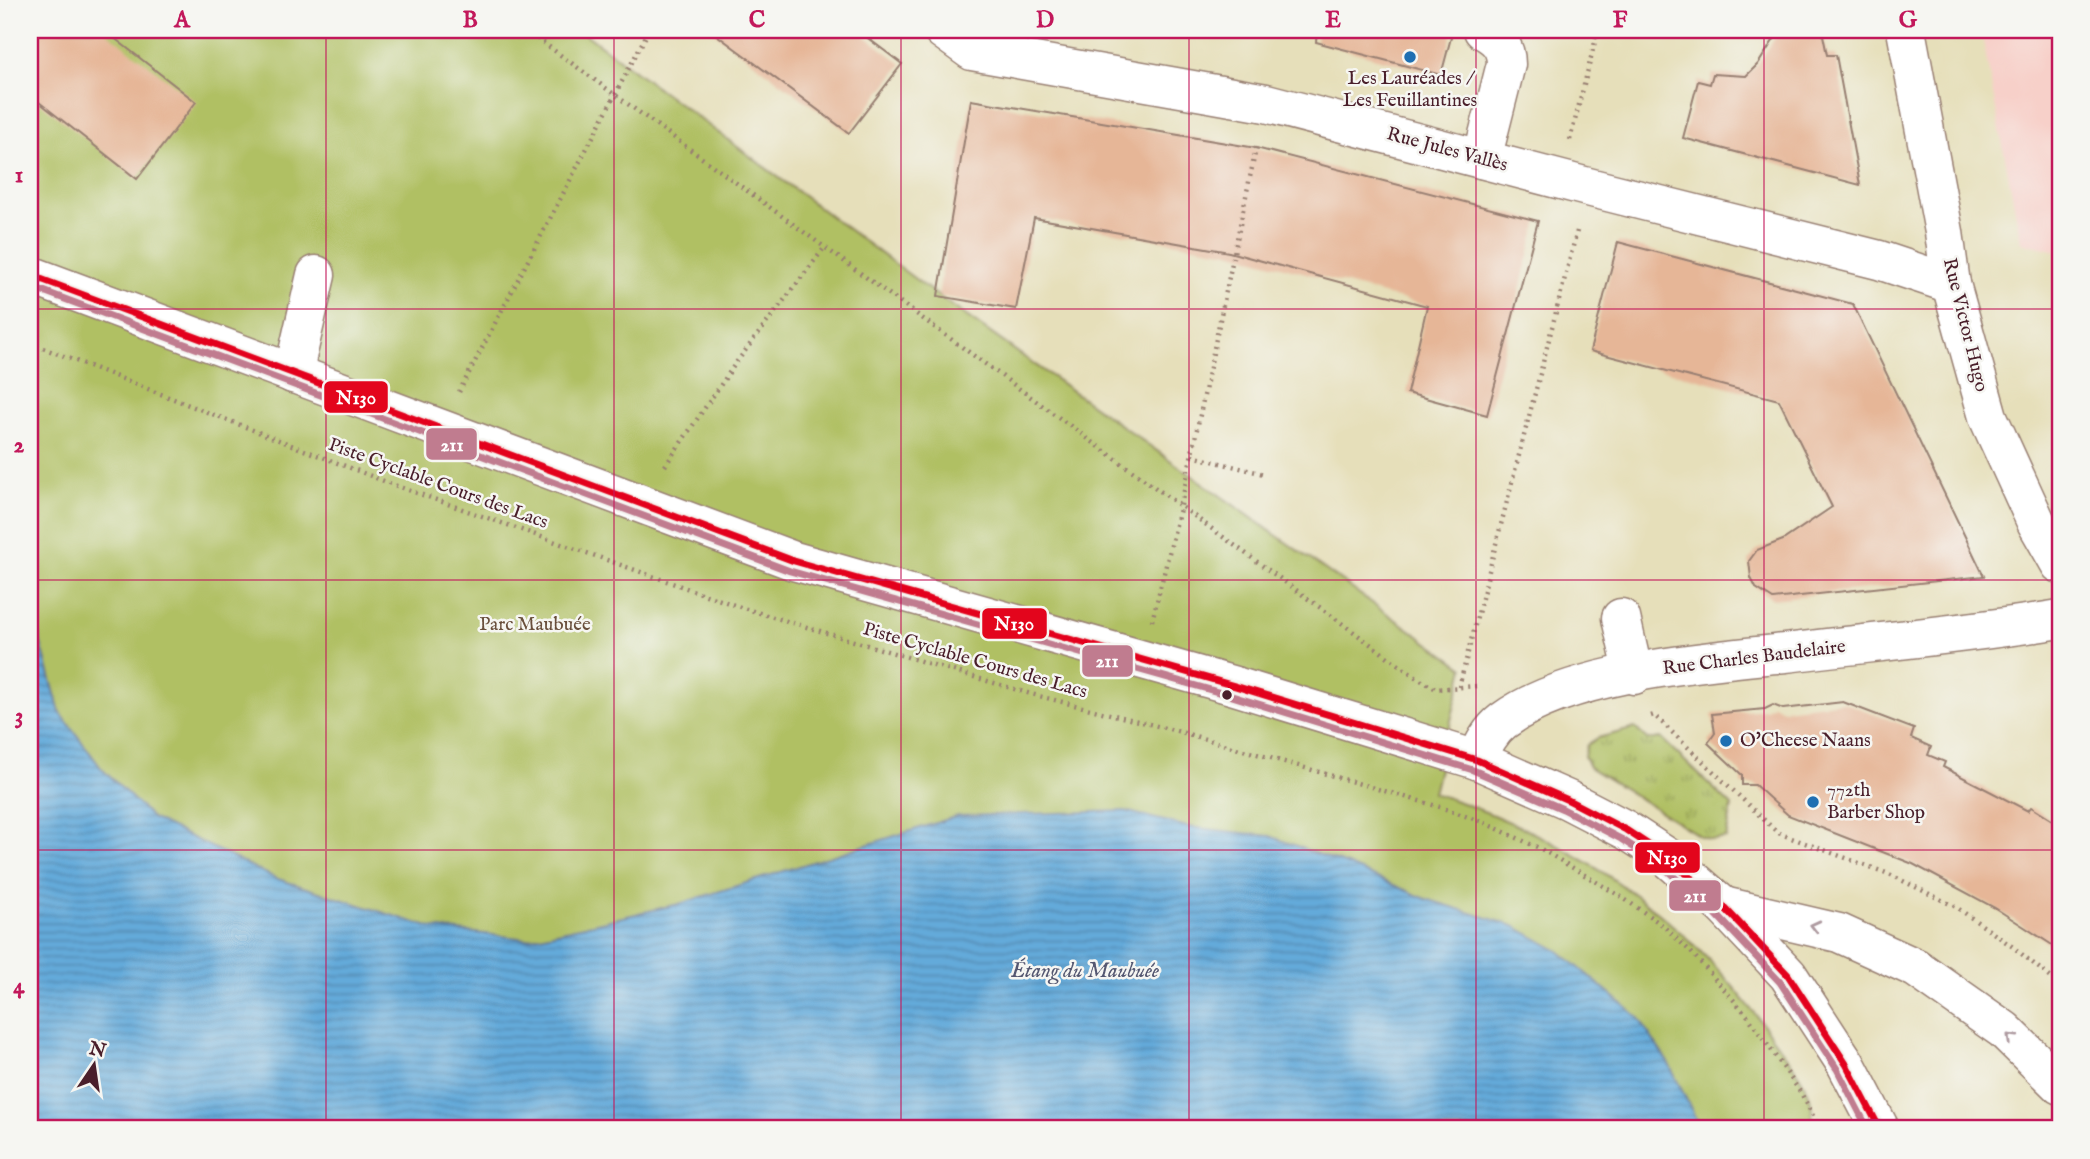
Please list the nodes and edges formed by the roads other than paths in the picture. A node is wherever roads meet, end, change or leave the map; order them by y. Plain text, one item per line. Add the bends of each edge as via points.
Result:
1 (943, 30) edge
2 (1483, 30) edge
3 (1906, 30) edge
4 (1001, 43) edge
5 (1482, 159) junction
6 (30, 275) edge
7 (316, 275) dead end
8 (1951, 284) junction
9 (293, 374) junction
10 (2060, 564) edge
11 (1621, 618) dead end
12 (2060, 619) edge
13 (1634, 675) junction
14 (1477, 760) junction
15 (1723, 906) junction
16 (2060, 1085) edge
17 (1880, 1129) edge

1 - 4 street, Rue Jules Vallès via 972,51
2 - 5 street via 1501,43 1506,64
3 - 8 street, Rue Victor Hugo
4 - 5 street, Rue Jules Vallès via 1266,103
5 - 8 street, Rue Jules Vallès via 1880,260
6 - 9 street
7 - 9 street
8 - 10 street, Rue Victor Hugo via 1988,417
9 - 14 street via 794,561
11 - 13 street
12 - 13 street, Rue Charles Baudelaire via 1688,663
13 - 14 street, Rue Charles Baudelaire via 1588,684 1524,710 1502,722
14 - 15 street via 1626,830 1667,857
16 -> 15 street via 2004,1030 1916,968 1839,933
15 - 17 street via 1788,975 1846,1064

